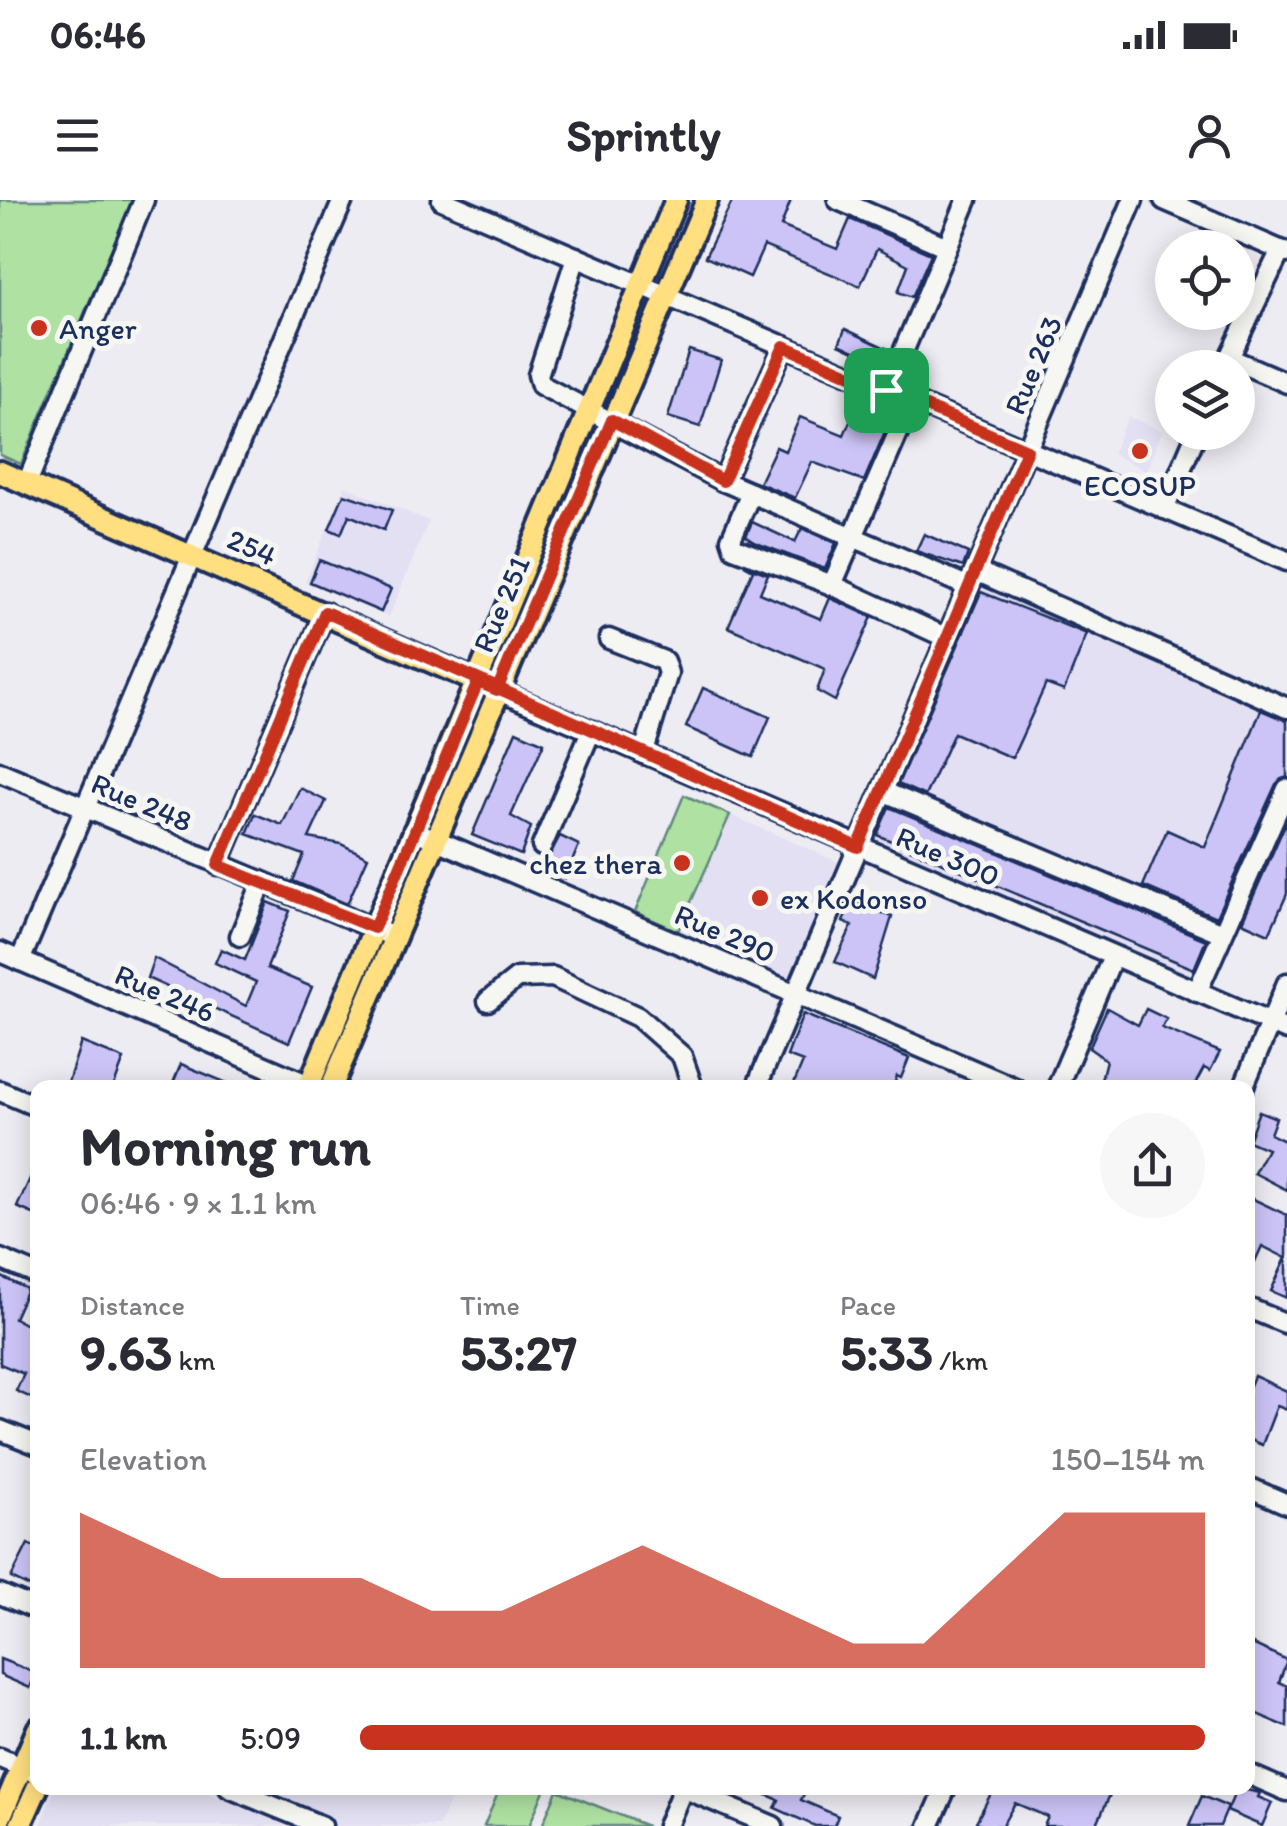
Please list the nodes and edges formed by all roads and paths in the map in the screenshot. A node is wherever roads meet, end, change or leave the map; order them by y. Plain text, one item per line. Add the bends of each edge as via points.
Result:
1 (144, 200) edge
2 (343, 200) edge
3 (442, 200) edge
4 (676, 200) edge
5 (707, 200) edge
6 (838, 200) edge
7 (967, 200) edge
8 (1133, 200) edge
9 (1164, 200) edge
10 (866, 206) edge
11 (947, 247) junction
12 (1284, 252) edge
13 (576, 257) junction
14 (642, 283) junction
15 (667, 294) junction
16 (784, 346) junction
17 (1237, 350) edge
18 (1255, 372) edge
19 (1287, 382) edge
20 (886, 390) junction
21 (912, 401) junction
22 (591, 408) junction
23 (612, 420) junction
24 (1027, 450) junction
25 (1189, 450) edge
26 (0, 472) edge
27 (723, 481) junction
28 (27, 484) junction
29 (751, 493) junction
30 (1164, 508) junction
31 (853, 537) junction
32 (193, 554) junction
33 (1287, 561) edge
34 (972, 579) junction
35 (832, 585) junction
36 (325, 612) junction
37 (948, 638) junction
38 (609, 639) dead end
39 (488, 686) junction
40 (1287, 708) edge
41 (591, 731) junction
42 (643, 754) junction
43 (0, 772) edge
44 (1287, 788) edge
45 (882, 791) junction
46 (85, 808) junction
47 (413, 830) junction
48 (435, 839) junction
49 (542, 846) dead end
50 (858, 847) junction
51 (218, 865) junction
52 (262, 883) junction
53 (374, 928) junction
54 (1222, 933) junction
55 (240, 936) dead end
56 (394, 937) junction
57 (0, 952) edge
58 (1113, 956) junction
59 (20, 961) junction
60 (1287, 983) edge
61 (1197, 992) junction
62 (796, 994) junction
63 (488, 1001) dead end
64 (1278, 1027) edge
65 (300, 1080) edge
66 (319, 1080) edge
67 (320, 1080) edge
68 (690, 1080) edge
69 (759, 1080) edge
70 (997, 1080) edge
71 (1060, 1080) edge
72 (1248, 1080) edge
73 (0, 1091) edge
74 (30, 1104) edge
75 (0, 1259) edge
76 (30, 1272) edge
77 (1255, 1311) edge
78 (1287, 1324) edge
79 (0, 1430) edge
80 (30, 1443) edge
81 (1255, 1490) edge
82 (1287, 1504) edge
83 (0, 1594) edge
84 (30, 1607) edge
85 (0, 1758) edge
86 (29, 1770) edge
87 (1255, 1777) edge
88 (1287, 1791) edge
89 (34, 1795) edge
90 (246, 1795) edge
91 (680, 1795) edge
92 (700, 1795) edge
93 (943, 1795) edge
94 (0, 1818) edge
95 (20, 1826) edge
96 (322, 1826) edge
97 (667, 1826) edge
98 (774, 1826) edge
99 (929, 1826) edge

1 - 28 street
2 - 32 street
3 - 13 street
4 - 14 main road, Rue 251
5 - 15 main road, Rue 251
6 - 10 street
7 - 11 street
8 - 24 street, Rue 263
9 - 12 street
10 - 11 street
11 - 20 street
12 - 17 street
13 - 14 street
13 - 22 street via 538,375 548,391
14 - 15 street
14 - 22 main road, Rue 251
15 - 16 street
15 - 23 main road, Rue 251
16 - 20 street
16 - 27 street
18 - 19 street
20 - 21 street
21 - 24 street
21 - 31 street
22 - 23 street
22 - 39 main road, Rue 251
23 - 27 street
23 - 39 main road, Rue 251
24 - 30 street
24 - 34 street, Rue 263
25 - 30 street
26 - 28 main road, 254
27 - 29 street
28 - 32 main road, 254
29 - 31 street
29 - 35 street via 731,539 734,548
30 - 33 street
31 - 34 street
31 - 35 street
32 - 36 main road, 254
32 - 46 street
34 - 37 street, Rue 263
34 - 40 street
35 - 37 street
36 - 39 main road, 254
36 - 51 street
37 - 45 street, Rue 263
38 - 42 street via 664,661 668,673
39 - 41 street, Rue 300
39 - 47 main road, Rue 251
39 - 48 main road, Rue 251
41 - 42 street, Rue 300
41 - 49 street
42 - 50 street, Rue 300
43 - 46 street, Rue 248
44 - 54 street
45 - 50 street, Rue 263
45 - 54 street
46 - 51 street, Rue 248
46 - 59 street
47 - 48 street, Rue 290
47 - 53 main road, Rue 251
48 - 56 main road, Rue 251
48 - 62 street, Rue 290
50 - 58 street, Rue 300
50 - 62 street, Rue 263
51 - 52 street, Rue 248
52 - 53 street, Rue 248
52 - 55 street
53 - 56 street, Rue 248
53 - 66 main road, Rue 251
54 - 61 street
56 - 67 main road, Rue 251
57 - 59 street, Rue 246
58 - 61 street, Rue 300
58 - 71 street
59 - 65 street, Rue 246
60 - 64 street
61 - 64 street, Rue 300
62 - 69 street, Rue 263
62 - 70 street, Rue 290
63 - 68 street via 516,978 552,977 638,1017 682,1056
64 - 72 street
73 - 74 street
75 - 76 street
77 - 78 street
79 - 80 street
81 - 82 street
83 - 84 street
85 - 86 street
86 - 94 main road
87 - 88 street
89 - 95 main road
90 - 96 street
91 - 97 street
92 - 98 street
93 - 99 street

